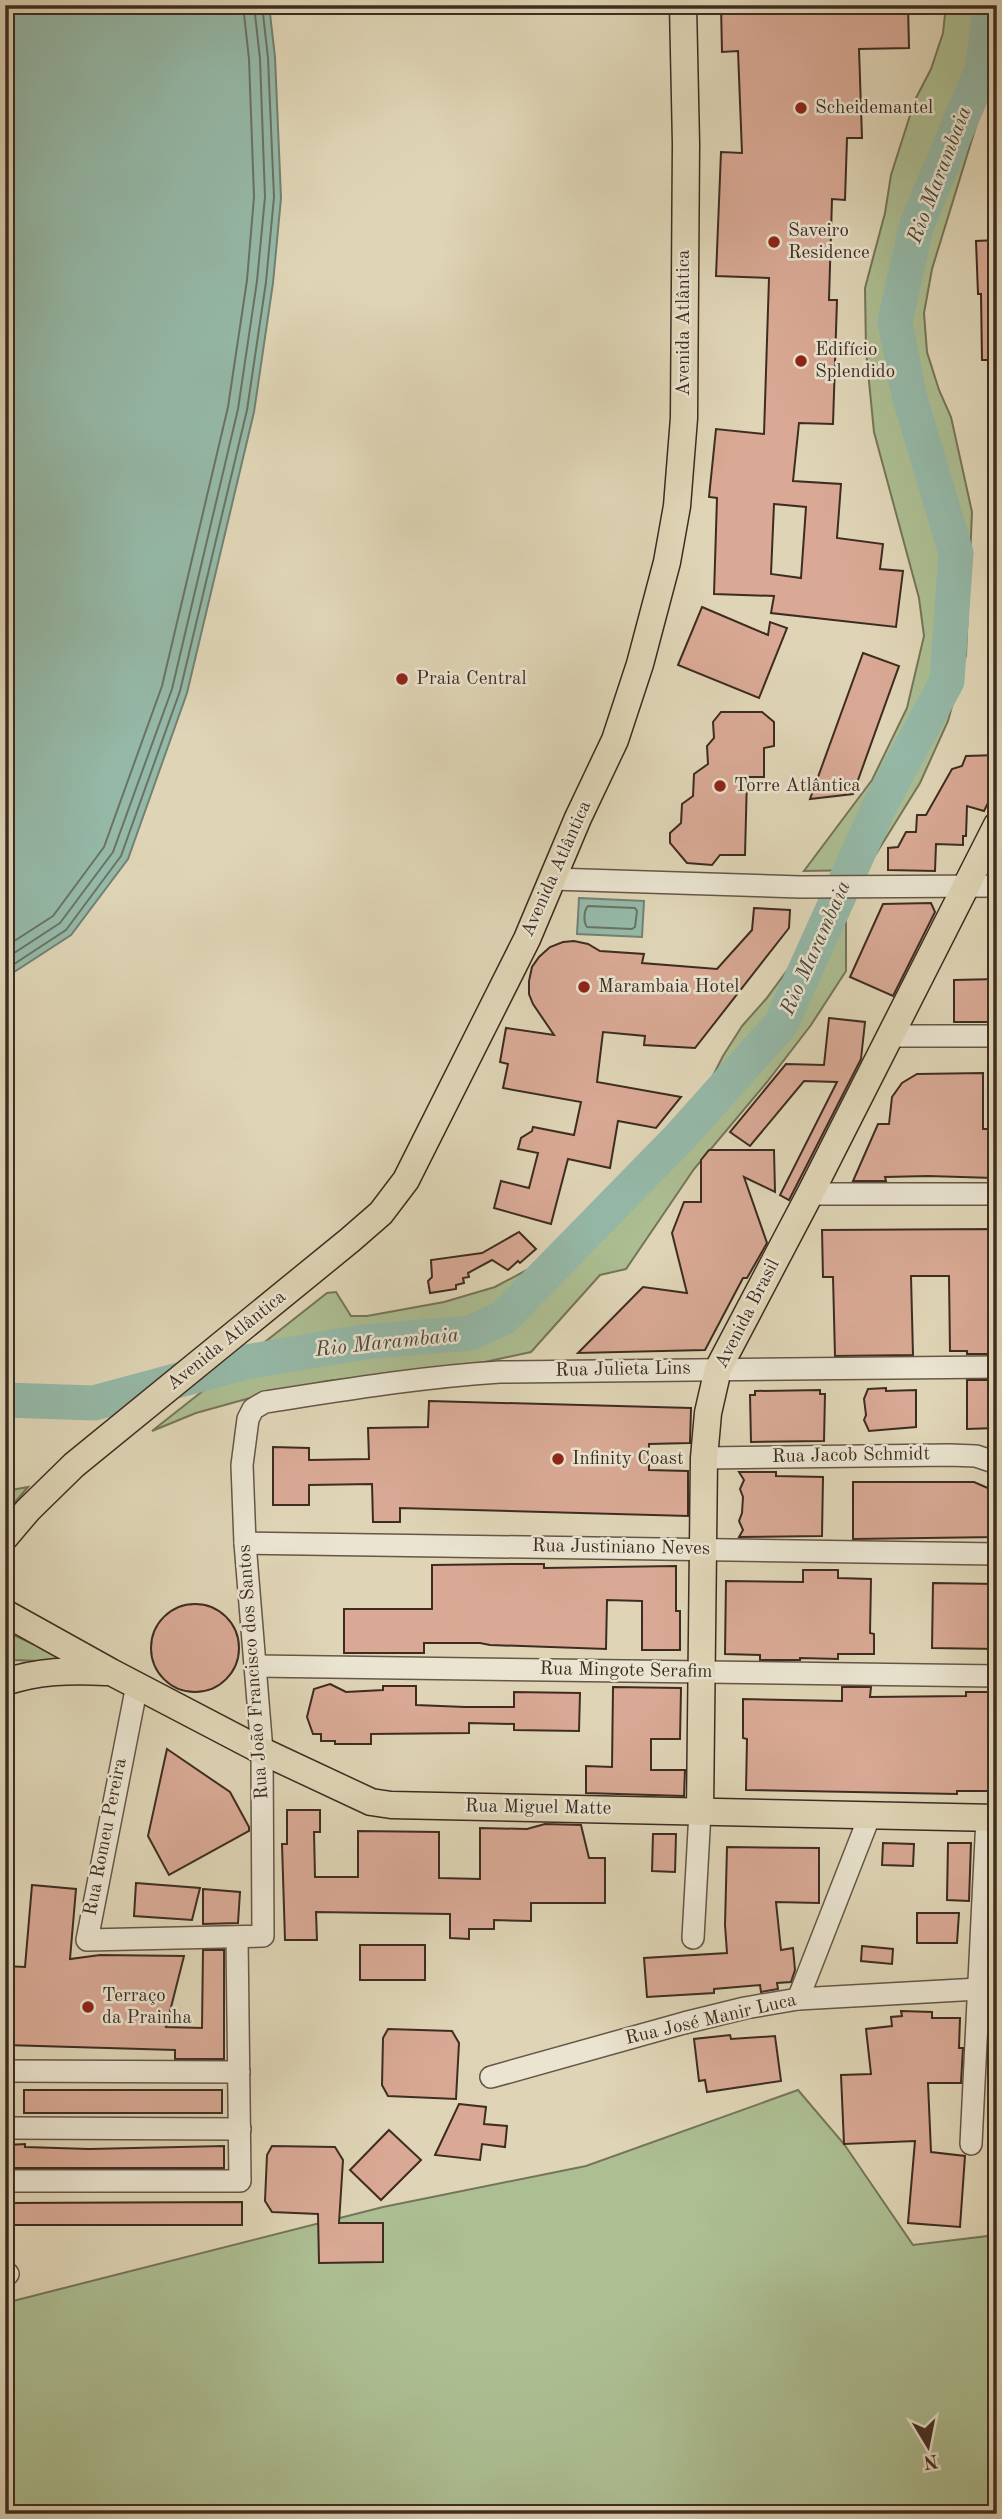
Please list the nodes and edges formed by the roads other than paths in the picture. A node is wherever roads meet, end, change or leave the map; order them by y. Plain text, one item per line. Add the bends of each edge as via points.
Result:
1 (683, 5) edge
2 (993, 843) edge
3 (552, 878) junction
4 (968, 886) junction
5 (997, 886) edge
6 (890, 1037) junction
7 (997, 1037) edge
8 (810, 1194) junction
9 (997, 1194) edge
10 (997, 1367) edge
11 (718, 1369) junction
12 (253, 1409) joint
13 (704, 1458) junction
14 (997, 1463) edge
15 (5, 1538) edge
16 (245, 1543) junction
17 (702, 1549) junction
18 (997, 1553) edge
19 (5, 1613) edge
20 (255, 1666) junction
21 (111, 1672) junction
22 (702, 1672) junction
23 (997, 1676) edge
24 (5, 1682) edge
25 (137, 1685) junction
26 (262, 1751) junction
27 (700, 1812) junction
28 (870, 1815) junction
29 (992, 1818) edge
30 (263, 1936) joint
31 (237, 1937) junction
32 (693, 1937) dead end
33 (979, 1989) junction
34 (798, 1999) junction
35 (5, 2071) edge
36 (239, 2072) junction
37 (491, 2077) dead end
38 (5, 2128) edge
39 (240, 2129) junction
40 (971, 2144) dead end
41 (5, 2181) edge

1 - 3 main road, Avenida Atlântica via 684,418 677,506 640,664 615,740
2 - 4 main road, Avenida Brasil
3 - 4 street via 800,887
3 - 15 main road, Avenida Atlântica via 527,939 394,1198 358,1233 74,1465
4 - 5 street
4 - 6 main road, Avenida Brasil
6 - 7 street
6 - 8 main road, Avenida Brasil
8 - 9 street
8 - 11 main road, Avenida Brasil
10 - 11 street, Rua Julieta Lins
11 - 12 street, Rua Julieta Lins via 458,1375 265,1402
11 - 13 main road, Avenida Brasil
12 - 16 street, Rua João Francisco dos Santos via 242,1465
13 - 14 street, Rua Jacob Schmidt via 949,1455
13 - 17 main road, Avenida Brasil
16 - 17 street, Rua Justiniano Neves
16 - 20 street, Rua João Francisco dos Santos
17 - 18 street, Rua Justiniano Neves
17 - 22 main road, Avenida Brasil
19 - 21 main road, Rua Miguel Matte
20 - 22 street, Rua Mingote Serafim
20 - 26 street, Rua João Francisco dos Santos
21 - 24 main road, Rua Miguel Matte via 52,1671
21 - 25 main road, Rua Miguel Matte
22 - 23 street, Rua Mingote Serafim
22 - 27 main road, Avenida Brasil
25 - 26 main road, Rua Miguel Matte
25 - 31 street, Rua Romeu Pereira via 86,1940
26 - 27 main road, Rua Miguel Matte via 354,1796 391,1805
26 - 30 street, Rua João Francisco dos Santos
27 - 28 main road, Rua Miguel Matte
27 - 32 street, Avenida Brasil
28 - 29 main road, Rua Miguel Matte
28 - 34 street
29 - 33 street
30 - 31 street, Rua Romeu Pereira
31 - 36 street
33 - 34 street, Rua José Manir Luca
33 - 40 street
34 - 37 street, Rua José Manir Luca via 684,2023
35 - 36 street
36 - 39 street
38 - 39 street
39 - 41 street via 240,2181

